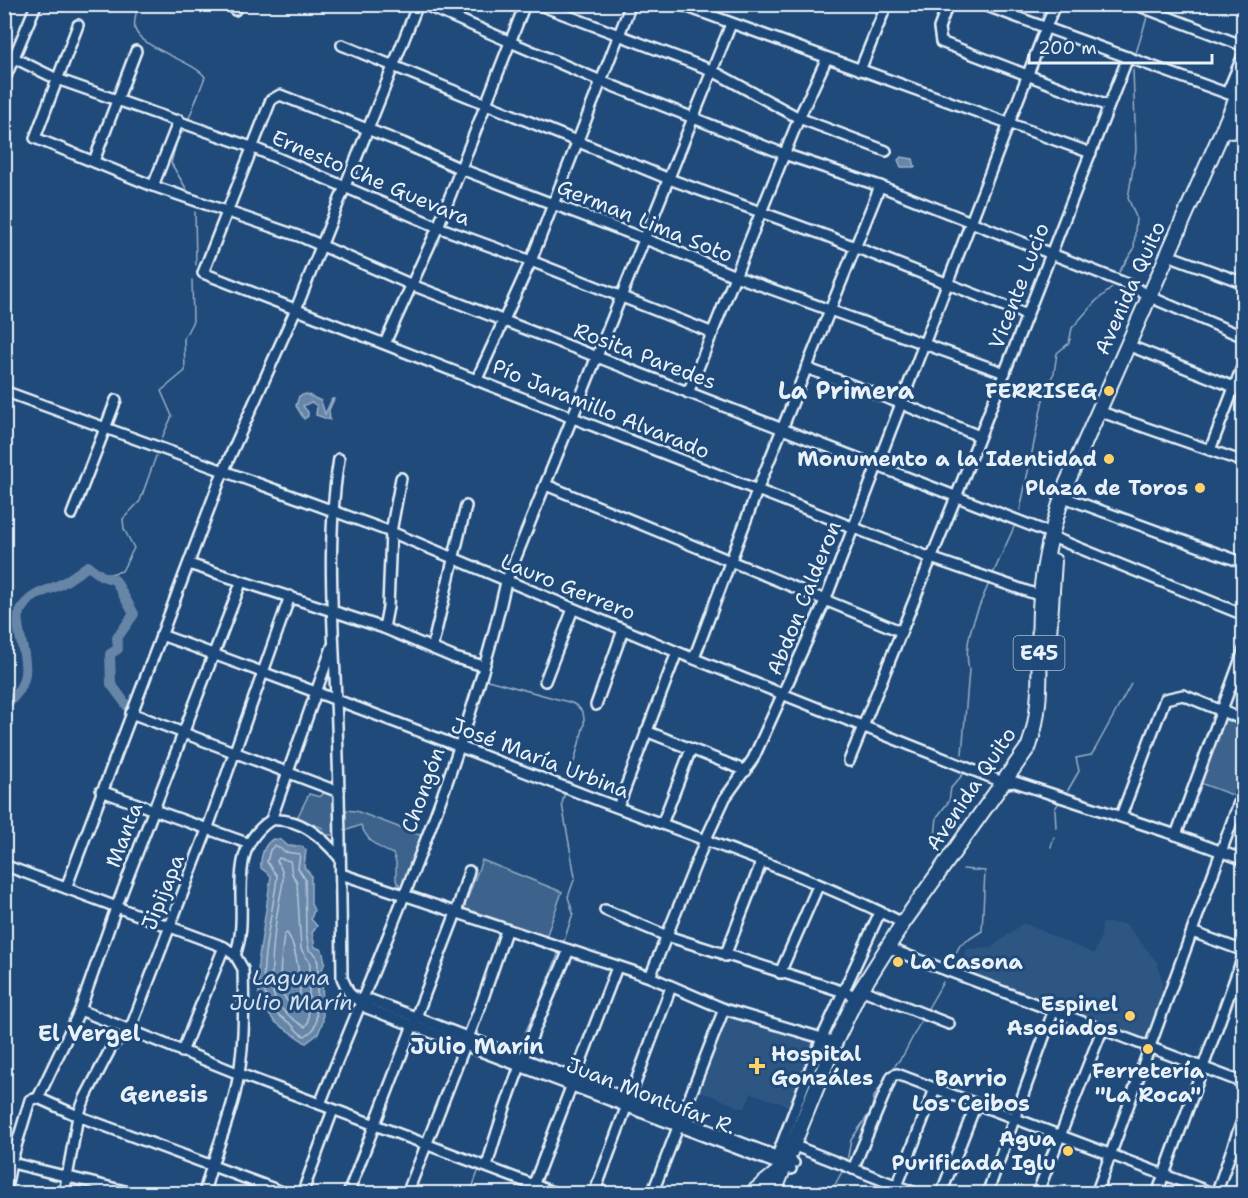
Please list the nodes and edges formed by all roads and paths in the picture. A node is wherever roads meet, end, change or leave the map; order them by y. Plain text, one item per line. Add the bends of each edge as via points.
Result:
1 (418, 4) edge
2 (423, 4) edge
3 (525, 4) edge
4 (537, 4) edge
5 (632, 4) edge
6 (680, 4) edge
7 (887, 4) edge
8 (948, 4) edge
9 (981, 4) edge
10 (1055, 4) edge
11 (1134, 4) edge
12 (36, 5) edge
13 (731, 24) junction
14 (78, 25) dead end
15 (1047, 26) junction
16 (620, 37) junction
17 (510, 42) junction
18 (342, 45) dead end
19 (1244, 46) edge
20 (136, 51) dead end
21 (4, 52) edge
22 (1244, 53) edge
23 (1128, 57) junction
24 (15, 58) junction
25 (826, 60) junction
26 (393, 65) junction
27 (711, 70) junction
28 (860, 70) junction
29 (1029, 76) junction
30 (57, 79) junction
31 (4, 81) edge
32 (603, 82) junction
33 (1244, 82) edge
34 (1236, 99) edge
35 (117, 101) junction
36 (484, 103) junction
37 (1108, 106) junction
38 (693, 116) junction
39 (799, 118) junction
40 (179, 120) junction
41 (1010, 124) junction
42 (369, 132) junction
43 (579, 142) junction
44 (254, 148) junction
45 (886, 150) dead end
46 (1091, 153) junction
47 (784, 154) junction
48 (94, 161) junction
49 (460, 169) junction
50 (669, 179) junction
51 (153, 186) junction
52 (880, 186) junction
53 (346, 187) junction
54 (553, 203) junction
55 (227, 212) junction
56 (759, 214) junction
57 (973, 223) junction
58 (438, 227) junction
59 (645, 239) junction
60 (321, 247) junction
61 (857, 248) junction
62 (1050, 255) junction
63 (1176, 258) junction
64 (531, 261) junction
65 (735, 276) junction
66 (1244, 283) edge
67 (412, 285) junction
68 (948, 285) junction
69 (620, 296) junction
70 (1154, 298) junction
71 (296, 309) junction
72 (830, 310) junction
73 (1027, 315) junction
74 (505, 321) junction
75 (713, 333) junction
76 (1244, 337) edge
77 (924, 343) junction
78 (385, 344) junction
79 (1135, 348) junction
80 (596, 357) junction
81 (1244, 362) edge
82 (806, 368) junction
83 (1005, 373) junction
84 (477, 379) junction
85 (1234, 387) junction
86 (4, 390) edge
87 (1244, 391) edge
88 (688, 393) junction
89 (116, 400) dead end
90 (900, 403) junction
91 (1107, 414) junction
92 (573, 418) junction
93 (783, 428) junction
94 (105, 429) junction
95 (979, 436) junction
96 (1210, 450) junction
97 (339, 459) dead end
98 (1244, 462) edge
99 (876, 464) junction
100 (223, 472) junction
101 (401, 478) dead end
102 (546, 484) junction
103 (757, 491) junction
104 (956, 497) junction
105 (1069, 499) junction
106 (466, 506) dead end
107 (332, 511) junction
108 (72, 514) dead end
109 (853, 526) junction
110 (391, 532) junction
111 (1053, 536) junction
112 (931, 558) junction
113 (455, 560) junction
114 (732, 562) junction
115 (1244, 563) edge
116 (189, 564) junction
117 (506, 582) junction
118 (241, 583) junction
119 (290, 596) junction
120 (1041, 596) junction
121 (825, 601) junction
122 (573, 609) junction
123 (332, 611) junction
124 (1244, 615) edge
125 (384, 628) junction
126 (624, 630) junction
127 (900, 631) junction
128 (161, 635) junction
129 (332, 645) junction
130 (432, 648) junction
131 (1244, 650) edge
132 (677, 652) junction
133 (214, 654) junction
134 (694, 658) junction
135 (484, 666) junction
136 (264, 672) junction
137 (545, 681) dead end
138 (315, 690) junction
139 (785, 693) junction
140 (336, 698) junction
141 (596, 705) dead end
142 (1221, 710) junction
143 (131, 713) junction
144 (1244, 720) edge
145 (862, 725) junction
146 (646, 731) junction
147 (185, 732) junction
148 (458, 746) junction
149 (691, 749) junction
150 (233, 751) junction
151 (849, 761) dead end
152 (746, 771) junction
153 (288, 773) junction
154 (1010, 782) junction
155 (1244, 789) edge
156 (101, 791) junction
157 (339, 792) junction
158 (618, 807) junction
159 (153, 810) junction
160 (1121, 816) junction
161 (271, 820) junction
162 (662, 824) junction
163 (207, 830) junction
164 (1176, 835) junction
165 (705, 841) junction
166 (247, 843) junction
167 (1221, 851) junction
168 (340, 858) junction
169 (1244, 860) edge
170 (761, 863) junction
171 (4, 865) edge
172 (469, 871) dead end
173 (341, 874) junction
174 (818, 886) junction
175 (66, 888) junction
176 (403, 894) junction
177 (116, 908) junction
178 (605, 910) dead end
179 (880, 912) junction
180 (456, 913) junction
181 (903, 923) junction
182 (169, 926) junction
183 (506, 931) junction
184 (1192, 932) junction
185 (667, 936) junction
186 (224, 947) junction
187 (893, 950) junction
188 (569, 951) junction
189 (1244, 952) edge
190 (725, 956) junction
191 (238, 958) junction
192 (617, 967) junction
193 (780, 973) junction
194 (650, 977) junction
195 (671, 987) junction
196 (842, 992) junction
197 (862, 994) junction
198 (361, 1001) junction
199 (724, 1009) junction
200 (80, 1010) junction
201 (1053, 1012) junction
202 (414, 1021) junction
203 (949, 1024) dead end
204 (130, 1030) junction
205 (1102, 1030) junction
206 (828, 1040) junction
207 (467, 1041) junction
208 (1150, 1049) junction
209 (182, 1052) junction
210 (521, 1061) junction
211 (1201, 1068) junction
212 (237, 1073) junction
213 (572, 1081) junction
214 (1244, 1083) edge
215 (935, 1089) junction
216 (34, 1099) junction
217 (627, 1102) junction
218 (320, 1104) junction
219 (976, 1104) junction
220 (333, 1110) junction
221 (1244, 1115) edge
222 (78, 1116) junction
223 (1016, 1119) junction
224 (679, 1122) junction
225 (374, 1125) junction
226 (1059, 1137) junction
227 (427, 1144) junction
228 (800, 1148) junction
229 (1110, 1154) junction
230 (8, 1162) edge
231 (787, 1163) junction
232 (210, 1165) junction
233 (487, 1166) junction
234 (852, 1168) junction
235 (1164, 1175) junction
236 (67, 1177) junction
237 (897, 1185) junction
238 (532, 1189) edge
239 (5, 1194) edge
240 (64, 1194) edge
241 (137, 1194) edge
242 (204, 1194) edge
243 (288, 1194) edge
244 (302, 1194) edge
245 (348, 1194) edge
246 (407, 1194) edge
247 (558, 1194) edge
248 (594, 1194) edge
249 (652, 1194) edge
250 (751, 1194) edge
251 (773, 1194) edge
252 (782, 1194) edge
253 (918, 1194) edge
254 (941, 1194) edge
255 (987, 1194) edge
256 (1037, 1194) edge
257 (1096, 1194) edge
258 (1157, 1194) edge
259 (1215, 1194) edge

1 - 26 street
2 - 17 street
3 - 17 street
4 - 16 street
5 - 16 street
6 - 13 street
7 - 28 street
8 - 29 street via 939,28 941,42
9 - 15 street
10 - 15 street, Abdon Calderon
11 - 19 street
12 - 24 street
13 - 25 street
13 - 27 street, Chongón
14 - 30 street
15 - 23 street
15 - 29 street, Abdon Calderon
16 - 27 street
16 - 32 street
17 - 32 street
17 - 36 street
18 - 26 street
20 - 35 street
21 - 24 street, Ernesto Che Guevara
22 - 34 street
23 - 34 street
23 - 37 street, Vicente Lucio
24 - 30 street, Ernesto Che Guevara
24 - 31 street
25 - 28 street
25 - 39 street
26 - 36 street
26 - 42 street
27 - 38 street, Chongón
27 - 39 street
28 - 41 street
29 - 37 street
29 - 41 street, Abdon Calderon
30 - 35 street, Ernesto Che Guevara
30 - 48 street, Rosita Paredes via 35,138
32 - 38 street
32 - 43 street
33 - 34 highway, Avenida Quito / E45
34 - 63 highway, Avenida Quito / E45
34 - 70 highway, Avenida Quito / E45
35 - 40 street, Ernesto Che Guevara
35 - 48 street
36 - 43 street
36 - 49 street
37 - 46 street, Vicente Lucio
38 - 47 street
38 - 50 street, Chongón
39 - 45 street
39 - 47 street
40 - 44 street, Ernesto Che Guevara
40 - 51 street
41 - 46 street
41 - 57 street, Abdon Calderon
42 - 44 street, German Lima Soto via 276,95
42 - 49 street, German Lima Soto
42 - 53 street
43 - 50 street
43 - 54 street
44 - 53 street, Ernesto Che Guevara
44 - 55 street
46 - 62 street, Vicente Lucio
47 - 52 street
47 - 56 street
48 - 51 street, Rosita Paredes
49 - 54 street, German Lima Soto
49 - 58 street
50 - 56 street
50 - 59 street, Chongón
51 - 55 street, Rosita Paredes
52 - 57 street
52 - 61 street
53 - 58 street, Ernesto Che Guevara
53 - 60 street
54 - 59 street, German Lima Soto
54 - 64 street
55 - 60 street, Rosita Paredes
55 - 71 street, Pío Jaramillo Alvarado via 203,273
56 - 61 street
56 - 65 street
57 - 62 street
57 - 68 street, Abdon Calderon
58 - 64 street, Ernesto Che Guevara
58 - 67 street
59 - 65 street, German Lima Soto
59 - 69 street, Chongón
60 - 67 street, Rosita Paredes
60 - 71 street
61 - 68 street
61 - 72 street
62 - 70 street
62 - 73 street, Vicente Lucio
63 - 66 street
63 - 70 highway, Avenida Quito / E45
64 - 69 street, Ernesto Che Guevara
64 - 74 street
65 - 72 street, German Lima Soto
65 - 75 street
67 - 74 street, Rosita Paredes
67 - 78 street
68 - 73 street
68 - 77 street, Abdon Calderon
69 - 75 street, Ernesto Che Guevara
69 - 80 street, Chongón
70 - 76 street
70 - 79 highway, Avenida Quito / E45
70 - 111 highway, Avenida Quito / E45 via 1066,485
71 - 78 street, Pío Jaramillo Alvarado
71 - 100 street
72 - 77 street, German Lima Soto
72 - 82 street
73 - 83 street, Vicente Lucio
74 - 80 street, Rosita Paredes
74 - 84 street
75 - 88 street
77 - 83 street, German Lima Soto
77 - 90 street, Abdon Calderon
78 - 84 street, Pío Jaramillo Alvarado
79 - 85 street
79 - 91 highway, Avenida Quito / E45
80 - 88 street, Rosita Paredes
80 - 92 street, Chongón
81 - 85 street
82 - 90 street
82 - 93 street
83 - 95 street, Vicente Lucio
84 - 92 street, Pío Jaramillo Alvarado
85 - 87 street
85 - 96 street
86 - 94 street, Lauro Gerrero
88 - 93 street, Rosita Paredes
89 - 94 street
90 - 95 street
90 - 99 street, Abdon Calderon
91 - 96 street
91 - 105 highway, Avenida Quito / E45
92 - 102 street, Chongón
92 - 103 street, Pío Jaramillo Alvarado
93 - 99 street, Rosita Paredes
93 - 103 street
94 - 100 street, Lauro Gerrero
94 - 108 street
95 - 104 street, Vicente Lucio
96 - 98 street
97 - 107 street
99 - 104 street, Rosita Paredes
99 - 109 street, Abdon Calderon
100 - 107 street, Lauro Gerrero
100 - 116 street
101 - 110 street
102 - 114 street
102 - 117 street, Chongón
103 - 109 street, Pío Jaramillo Alvarado
103 - 114 street
104 - 111 street, Rosita Paredes
104 - 112 street, Vicente Lucio
105 - 111 highway, Avenida Quito / E45
105 - 115 street
106 - 113 street
107 - 110 street, Lauro Gerrero
107 - 123 street
109 - 112 street, Pío Jaramillo Alvarado
109 - 121 street, Abdon Calderon
110 - 113 street, Lauro Gerrero
110 - 125 street
111 - 120 highway, Avenida Quito / E45
111 - 124 street, Rosita Paredes
111 - 154 highway, Avenida Quito / E45 via 1044,720 1035,748
112 - 120 street, Pío Jaramillo Alvarado
112 - 127 street, Vicente Lucio
113 - 117 street, Lauro Gerrero
113 - 130 street
114 - 121 street
114 - 134 street
116 - 118 street
116 - 128 street
117 - 122 street, Lauro Gerrero
117 - 135 street, Chongón
118 - 119 street
118 - 133 street, Manta
119 - 123 street
119 - 136 street, Jipijapa
120 - 154 highway, Avenida Quito / E45 via 1035,725
121 - 127 street
121 - 139 street, Abdon Calderon
122 - 126 street, Lauro Gerrero
122 - 137 street
123 - 125 street
123 - 129 street
125 - 130 street
126 - 132 street, Lauro Gerrero
126 - 141 street
127 - 145 street, Vicente Lucio
128 - 133 street, José María Urbina
128 - 143 street
129 - 138 street
129 - 140 street
130 - 135 street
131 - 142 street
132 - 134 street, Lauro Gerrero
132 - 146 street
133 - 136 street, José María Urbina
133 - 147 street, Manta
134 - 139 street, Lauro Gerrero
135 - 148 street, Chongón
136 - 138 street, José María Urbina
136 - 150 street, Jipijapa
138 - 140 street, José María Urbina
138 - 153 street
139 - 145 street, Lauro Gerrero
139 - 152 street, Abdon Calderon
140 - 148 street, José María Urbina
140 - 157 street
142 - 144 street
142 - 160 street via 1183,695 1165,699
142 - 164 street
143 - 147 street
143 - 156 street
145 - 151 street, Vicente Lucio
145 - 154 street, Lauro Gerrero
146 - 149 street
146 - 158 street
147 - 150 street
147 - 159 street, Manta
148 - 158 street, José María Urbina
148 - 176 street, Chongón
149 - 152 street
149 - 162 street
150 - 153 street
150 - 163 street, Jipijapa
152 - 165 street, Abdon Calderon via 725,798
153 - 157 street
153 - 161 street
154 - 160 street, Lauro Gerrero
154 - 181 highway, Avenida Quito / E45
154 - 187 highway, Avenida Quito / E45
155 - 167 street
156 - 159 street
156 - 175 street
157 - 168 street
158 - 162 street, José María Urbina
159 - 163 street
159 - 177 street, Manta
160 - 164 street, Lauro Gerrero
161 - 166 street
161 - 168 street via 309,829
162 - 165 street, José María Urbina
163 - 166 street
163 - 182 street, Jipijapa
164 - 167 street, Lauro Gerrero
165 - 170 street, José María Urbina
165 - 185 street, Abdon Calderon
166 - 191 street via 242,866
167 - 169 street, Lauro Gerrero
167 - 184 street
168 - 173 street
170 - 174 street, José María Urbina
170 - 190 street
171 - 175 street
172 - 180 street
173 - 176 street
173 - 198 street via 342,978 349,993
174 - 179 street, José María Urbina
174 - 193 street
175 - 177 street
176 - 180 street
176 - 198 street, Chongón
177 - 182 street
177 - 200 street, Manta
178 - 185 street
179 - 181 street, José María Urbina
179 - 196 street
180 - 183 street
180 - 202 street
181 - 197 highway, Avenida Quito / E45
182 - 186 street
182 - 204 street, Jipijapa
183 - 188 street
183 - 207 street
184 - 189 street
184 - 208 street
185 - 190 street
185 - 194 street, Abdon Calderon
186 - 191 street
186 - 209 street
187 - 197 highway, Avenida Quito / E45
187 - 201 street
188 - 192 street
188 - 210 street
189 - 211 street
190 - 193 street
191 - 212 street via 243,969 244,1022
192 - 194 street
192 - 213 street
193 - 196 street
194 - 195 street
195 - 199 street
195 - 217 street
196 - 197 street
196 - 206 street
197 - 203 street
197 - 206 highway, Avenida Quito / E45
197 - 228 highway, Avenida Quito / E45
198 - 202 street, Juan Montufar R. via 371,1000
198 - 218 street, Chongón
199 - 206 street
199 - 224 street
200 - 204 street
200 - 216 street, Manta
201 - 205 street
201 - 223 street
202 - 207 street, Juan Montufar R.
202 - 225 street
204 - 209 street
204 - 222 street, Jipijapa via 113,1044
205 - 208 street
205 - 226 street
206 - 231 highway, Avenida Quito / E45
207 - 210 street, Juan Montufar R.
207 - 227 street
208 - 211 street
208 - 229 street
209 - 212 street
210 - 213 street, Juan Montufar R.
210 - 233 street via 499,1119
211 - 214 street
211 - 235 street
212 - 218 street
212 - 232 street via 236,1091
213 - 217 street, Juan Montufar R.
213 - 238 street
215 - 219 street
215 - 234 street via 894,1074
215 - 237 street
216 - 222 street
216 - 230 street, Manta
217 - 224 street, Juan Montufar R.
217 - 248 street
218 - 220 street
219 - 223 street
219 - 254 street
220 - 225 street
220 - 244 street
221 - 259 street
222 - 232 street
222 - 236 street, Jipijapa
223 - 226 street
223 - 255 street
224 - 231 street, Juan Montufar R.
224 - 249 street
225 - 227 street
225 - 245 street
226 - 229 street
226 - 256 street
227 - 233 street
227 - 246 street
228 - 231 highway, Avenida Quito / E45
228 - 234 street
229 - 235 street
229 - 257 street
230 - 236 street
230 - 239 street, Manta
231 - 250 highway
231 - 251 highway, Avenida Quito / E45
231 - 252 highway, Avenida Quito / E45
232 - 242 street
232 - 243 street
233 - 238 street
234 - 237 street
235 - 258 street
235 - 259 street
236 - 240 street, Jipijapa
236 - 241 street
237 - 253 street
238 - 247 street

